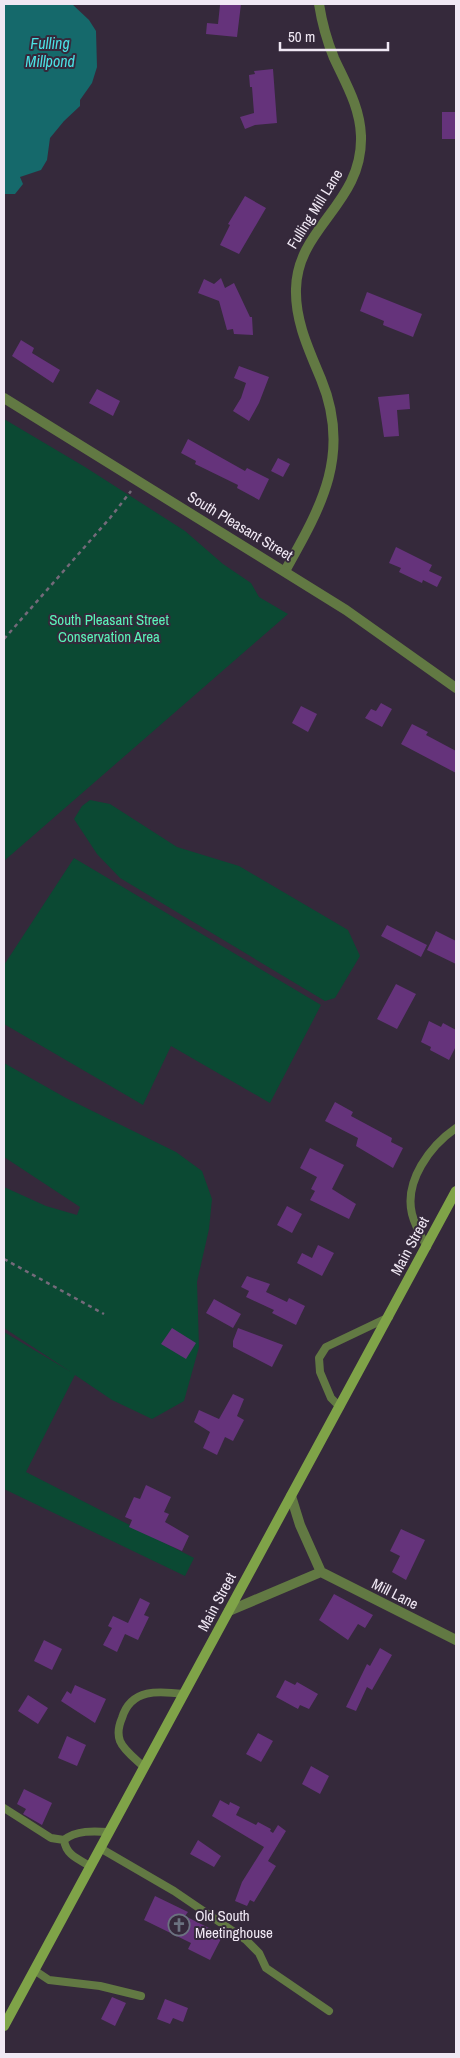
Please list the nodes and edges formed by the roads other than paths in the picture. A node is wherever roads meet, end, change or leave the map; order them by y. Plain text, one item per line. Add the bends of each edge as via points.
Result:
1 (319, 4) edge
2 (4, 398) edge
3 (285, 571) junction
4 (456, 688) edge
5 (456, 1128) edge
6 (456, 1191) edge
7 (427, 1247) junction
8 (389, 1318) junction
9 (340, 1407) junction
10 (291, 1496) junction
11 (321, 1572) junction
12 (229, 1611) junction
13 (456, 1640) edge
14 (184, 1694) junction
15 (144, 1767) junction
16 (4, 1808) edge
17 (109, 1832) junction
18 (64, 1840) junction
19 (100, 1848) junction
20 (90, 1866) junction
21 (34, 1970) junction
22 (141, 1996) dead end
23 (329, 2011) dead end
24 (4, 2026) edge

1 - 3 street, Fulling Mill Lane via 329,46 351,90 361,136 358,165 350,188 308,246 297,276 299,322 329,400 334,452 332,470 320,506
2 - 3 street, South Pleasant Street
3 - 4 street, South Pleasant Street
5 - 7 lane via 429,1153 411,1194 412,1213
6 - 7 main road, Main Street
7 - 8 main road, Main Street
8 - 9 main road, Main Street
8 - 9 lane via 326,1347 319,1358 320,1372 331,1398
9 - 10 main road, Main Street
10 - 11 street
10 - 12 main road, Main Street
11 - 12 street
11 - 13 street, Mill Lane
12 - 14 main road, Main Street
14 - 15 main road, Main Street
14 - 15 lane via 155,1690 134,1698 124,1712 118,1728 120,1741
15 - 17 main road, Main Street
16 - 18 lane via 51,1838
17 - 18 lane via 70,1835
17 - 19 main road, Main Street
18 - 20 lane via 65,1849
19 - 20 main road, Main Street
19 - 23 lane via 174,1890 246,1940 259,1953 266,1968
20 - 21 main road, Main Street
21 - 22 lane via 49,1980 100,1986
21 - 24 main road, Main Street

